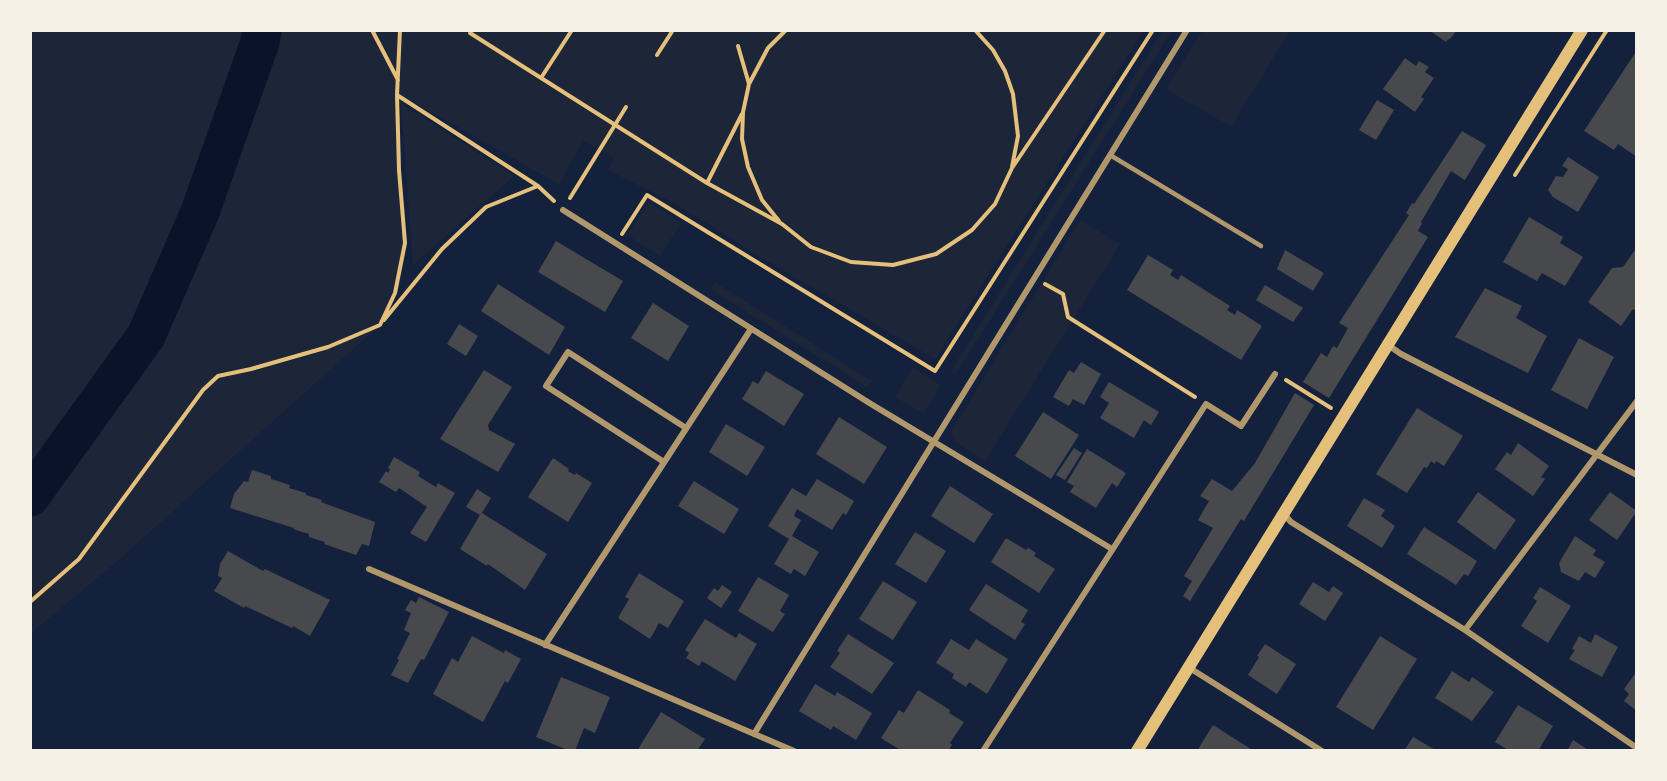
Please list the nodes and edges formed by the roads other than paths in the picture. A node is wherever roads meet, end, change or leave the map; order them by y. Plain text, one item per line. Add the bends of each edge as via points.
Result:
1 (1187, 30) edge
2 (1582, 30) edge
3 (1110, 155) junction
4 (563, 210) road end
5 (1261, 246) dead end
6 (751, 328) junction
7 (1388, 345) junction
8 (1275, 374) road end
9 (1637, 401) edge
10 (686, 428) junction
11 (932, 442) junction
12 (1596, 455) junction
13 (664, 462) junction
14 (1637, 475) edge
15 (1284, 513) junction
16 (1112, 549) junction
17 (369, 569) dead end
18 (1465, 630) junction
19 (545, 645) junction
20 (1188, 667) junction
21 (754, 734) junction
22 (1637, 748) edge
23 (794, 751) edge
24 (983, 751) edge
25 (1137, 751) edge
26 (1322, 751) edge

1 - 3 street
2 - 7 main road
3 - 5 lane
3 - 11 street
4 - 6 street
6 - 10 street
6 - 11 street
7 - 12 street
7 - 15 main road
8 - 16 street via 1241,426 1206,404
9 - 12 street
10 - 13 street
10 - 13 street via 568,352 546,386
11 - 16 street
11 - 21 street
12 - 14 street
12 - 18 street
13 - 19 street
15 - 18 street via 1291,522
15 - 20 main road
16 - 24 street
17 - 19 street
18 - 22 street
19 - 21 street
20 - 25 main road
20 - 26 street
21 - 23 street

